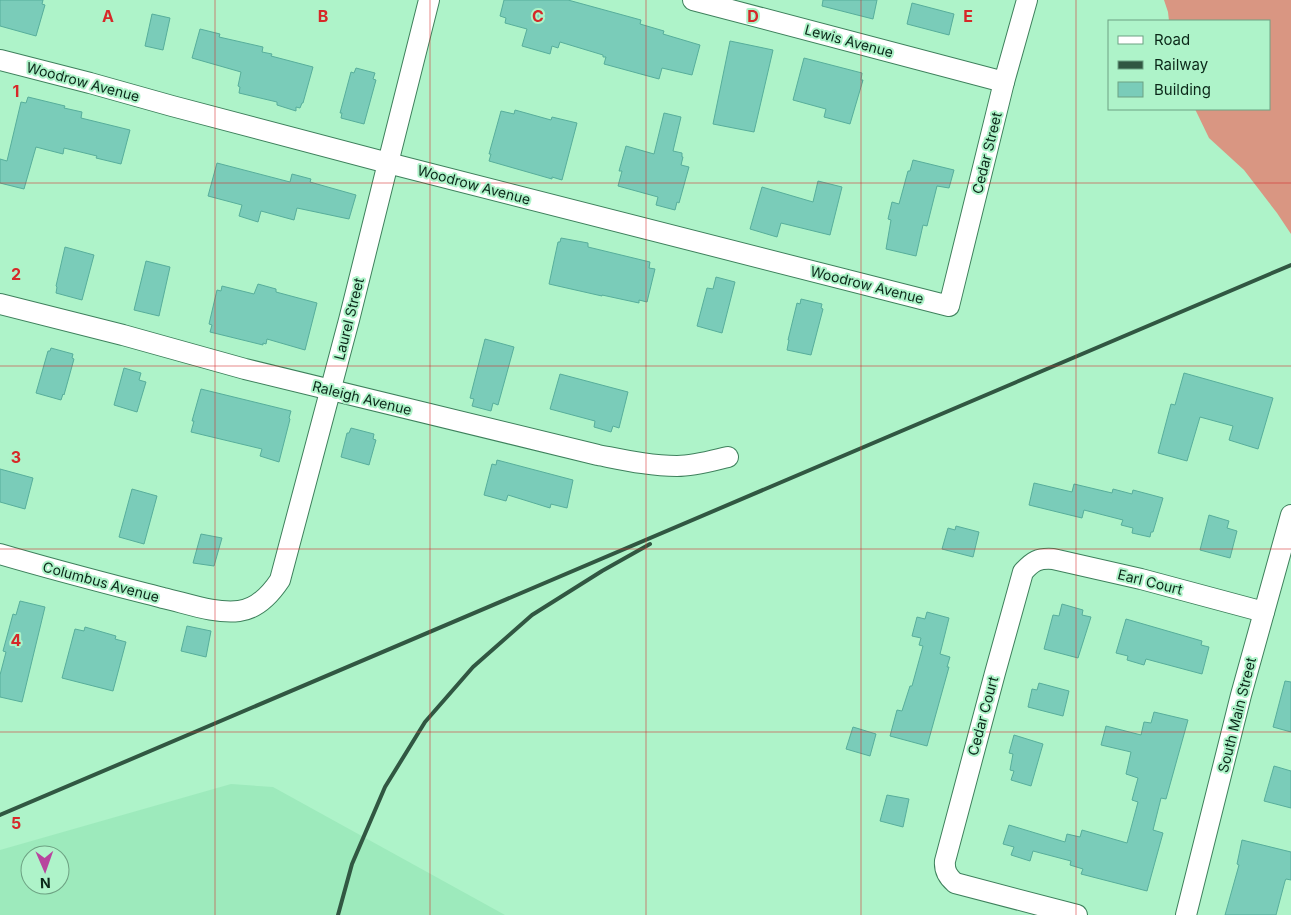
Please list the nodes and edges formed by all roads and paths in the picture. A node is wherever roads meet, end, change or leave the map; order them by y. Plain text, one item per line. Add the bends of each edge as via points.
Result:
1 (429, 0) edge
2 (693, 0) edge
3 (1027, 0) edge
4 (0, 60) edge
5 (1004, 82) junction
6 (388, 162) junction
7 (0, 304) edge
8 (950, 306) joint
9 (330, 390) junction
10 (728, 457) dead end
11 (1291, 515) edge
12 (0, 554) edge
13 (1035, 561) joint
14 (203, 608) joint
15 (1264, 612) junction
16 (1076, 915) edge
17 (1186, 915) edge

1 - 6 street, Laurel Street
2 - 5 street, Lewis Avenue
3 - 5 street, Cedar Street
4 - 6 street, Woodrow Avenue
5 - 8 street, Cedar Street
6 - 8 street, Woodrow Avenue
6 - 9 street, Laurel Street
7 - 9 street, Raleigh Avenue
9 - 10 street, Raleigh Avenue via 650,465 678,466
9 - 14 street, Laurel Street via 280,580 258,604 239,611
11 - 15 street, South Main Street
12 - 14 street, Columbus Avenue
13 - 15 street, Earl Court via 1053,559
13 - 16 street, Cedar Court via 1024,572 944,867 955,883
15 - 17 street, South Main Street

